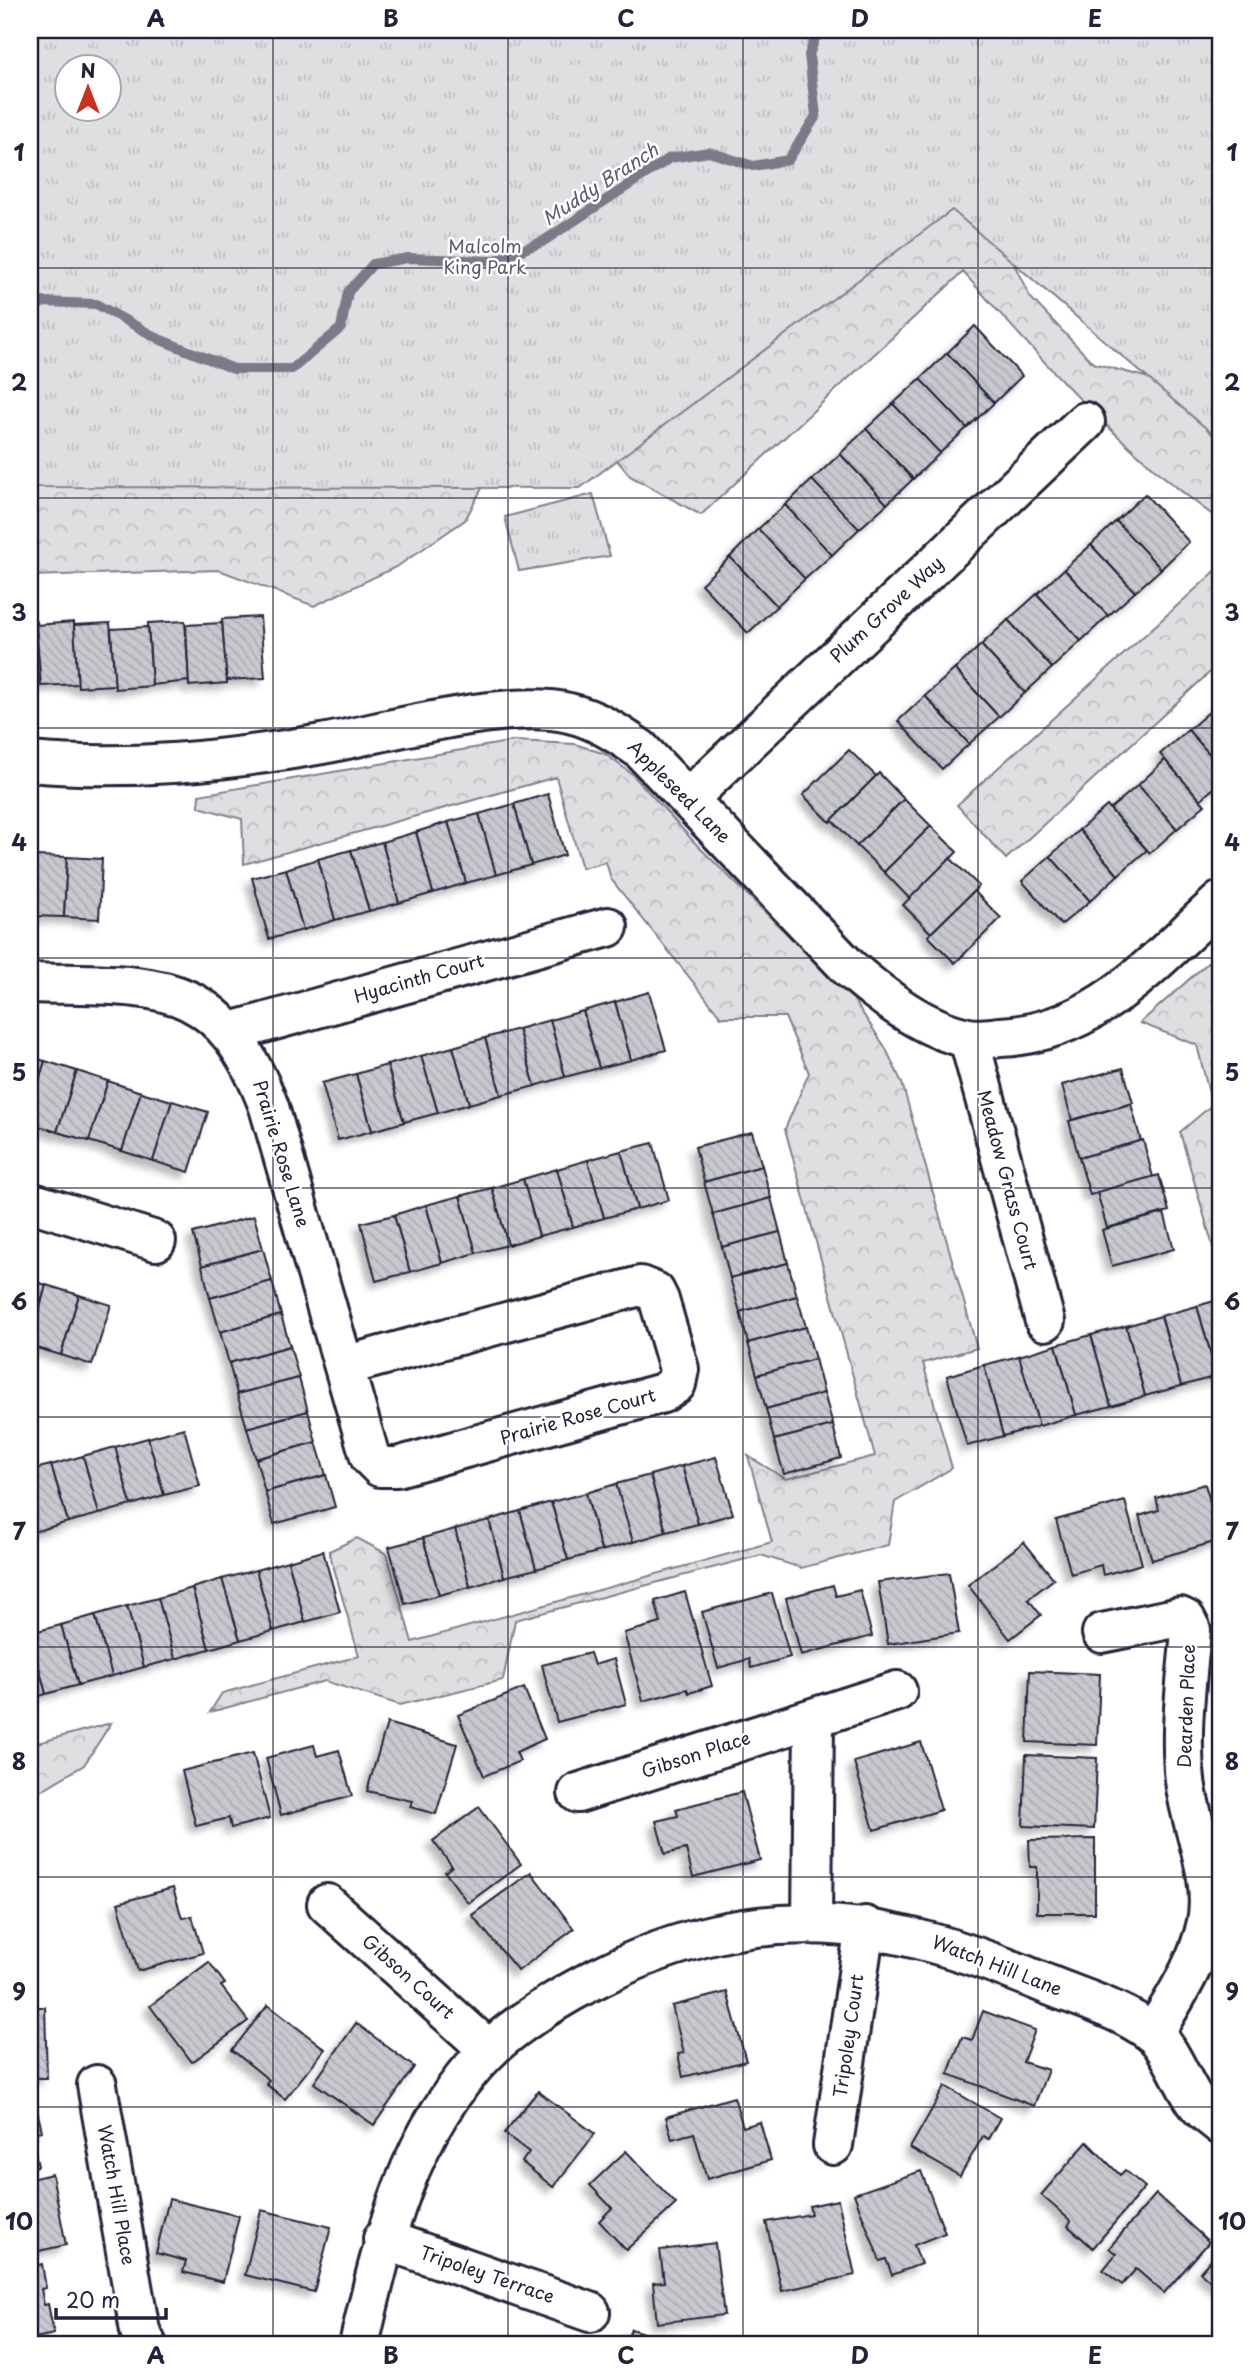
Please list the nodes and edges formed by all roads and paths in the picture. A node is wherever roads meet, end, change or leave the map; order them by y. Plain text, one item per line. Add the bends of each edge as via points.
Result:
1 (1085, 422) dead end
2 (30, 762) edge
3 (689, 799) junction
4 (1221, 901) edge
5 (608, 927) dead end
6 (30, 983) edge
7 (231, 1032) junction
8 (969, 1039) junction
9 (30, 1202) edge
10 (156, 1241) dead end
11 (1045, 1321) dead end
12 (344, 1366) junction
13 (1102, 1633) dead end
14 (897, 1691) dead end
15 (814, 1718) junction
16 (578, 1793) dead end
17 (327, 1904) dead end
18 (812, 1923) junction
19 (865, 1926) junction
20 (1154, 2034) junction
21 (489, 2050) junction
22 (97, 2085) dead end
23 (1221, 2125) edge
24 (833, 2145) dead end
25 (383, 2238) junction
26 (590, 2312) dead end
27 (148, 2345) edge
28 (359, 2345) edge

1 - 3 street, Plum Grove Way
2 - 3 street, Appleseed Lane via 85,767 187,763 503,710 568,712 611,729 640,749
3 - 8 street, Appleseed Lane via 849,968 887,1000
4 - 8 street, Appleseed Lane via 1116,995 1073,1022 1023,1036
5 - 7 street, Hyacinth Court
6 - 7 street, Prairie Rose Lane via 150,988 179,995 211,1012
7 - 12 street, Prairie Rose Lane via 255,1069 270,1107
8 - 11 street, Meadow Grass Court
9 - 10 street
12 - 12 street, Prairie Rose Court via 370,1457 380,1467 389,1468 663,1393 676,1384 678,1369 659,1300 655,1292 640,1286
13 - 20 street, Dearden Place via 1180,1617 1191,1630 1185,1777 1189,1812 1208,1883 1208,1921 1198,1952
14 - 15 street, Gibson Place
15 - 16 street, Gibson Place
15 - 18 street
17 - 21 street, Gibson Court
18 - 19 street, Watch Hill Lane
18 - 21 street, Watch Hill Lane via 733,1931 648,1953 565,1994
19 - 20 street, Watch Hill Lane via 986,1958
19 - 24 street, Tripoley Court
20 - 23 street, Watch Hill Lane via 1200,2107
21 - 25 street, Watch Hill Lane via 448,2101 417,2154
22 - 27 street, Watch Hill Place via 141,2331
25 - 26 street, Tripoley Terrace
25 - 28 street, Watch Hill Lane

